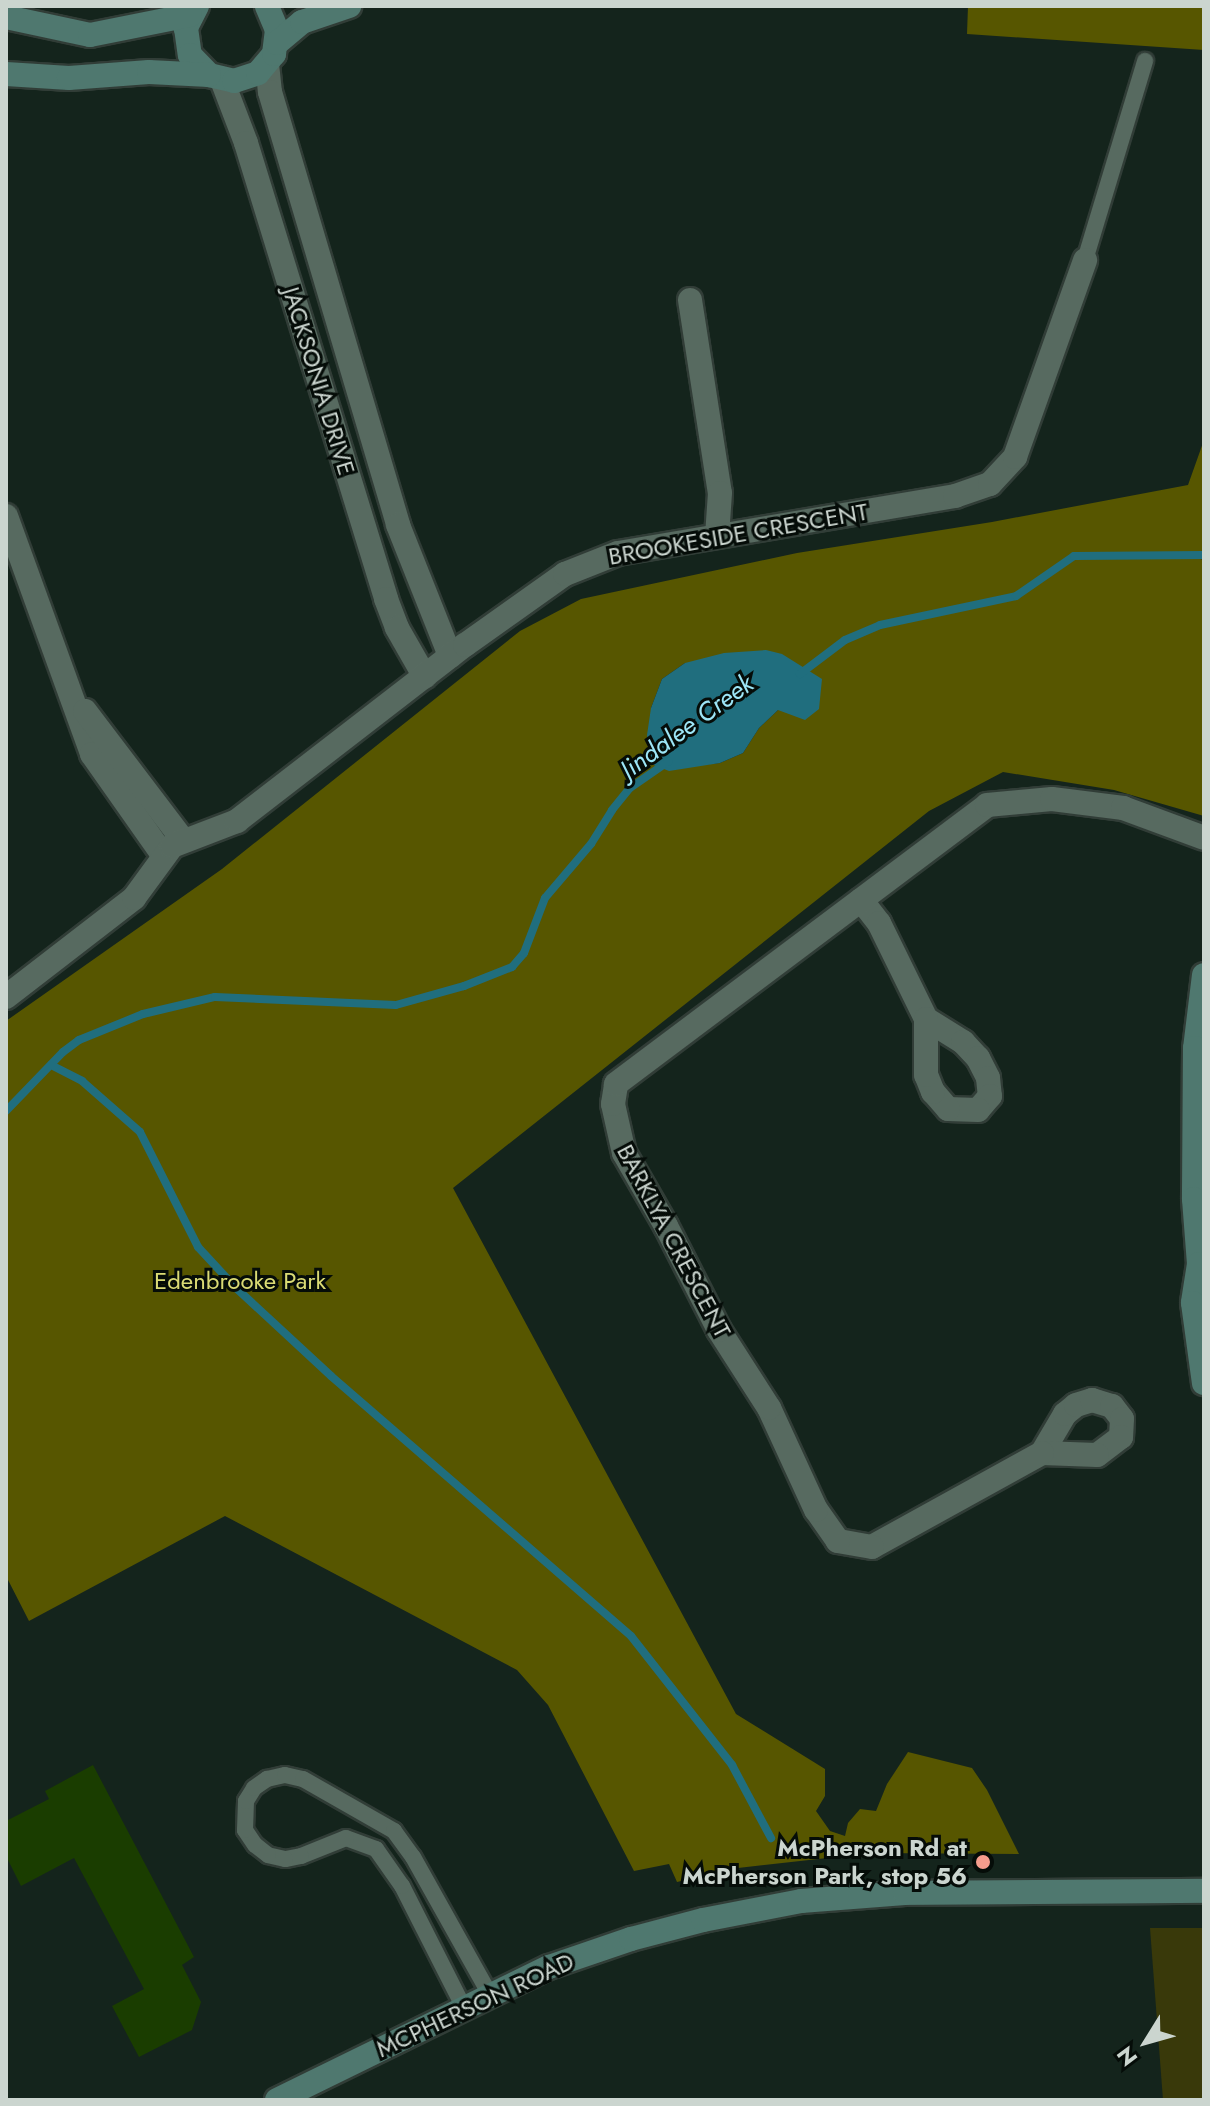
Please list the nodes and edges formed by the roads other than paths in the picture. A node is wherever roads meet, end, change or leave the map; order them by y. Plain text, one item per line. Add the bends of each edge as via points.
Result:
1 (267, 6) edge
2 (349, 6) edge
3 (193, 11) edge
4 (6, 17) edge
5 (272, 53) junction
6 (1145, 61) dead end
7 (6, 74) edge
8 (216, 78) junction
9 (1085, 260) joint
10 (690, 300) dead end
11 (6, 516) edge
12 (717, 536) junction
13 (450, 656) junction
14 (425, 677) junction
15 (1204, 838) edge
16 (173, 847) junction
17 (861, 900) junction
18 (1204, 975) edge
19 (6, 997) edge
20 (926, 1019) dead end
21 (1201, 1263) edge
22 (1204, 1383) edge
23 (1042, 1453) dead end
24 (423, 1875) junction
25 (402, 1886) junction
26 (1204, 1891) edge
27 (490, 1995) junction
28 (463, 2006) junction
29 (277, 2100) edge

1 - 5 street via 274,18
2 - 5 street via 302,22
3 - 4 street via 90,35
3 - 8 street via 186,42 190,55
5 - 8 street via 247,79
5 - 13 street, JACKSONIA DRIVE via 270,92 398,525
6 - 9 lane
7 - 8 street via 69,78 149,72
8 - 14 street, JACKSONIA DRIVE via 246,143 386,599
9 - 12 street, BROOKESIDE CRESCENT via 1015,457 990,484 955,496
10 - 12 street via 720,493
11 - 16 street via 96,763
12 - 13 street, BROOKESIDE CRESCENT via 593,561 554,581
13 - 14 street, BROOKESIDE CRESCENT
14 - 16 street, BROOKESIDE CRESCENT via 237,821
15 - 17 street, BARKLYA CRESCENT via 1123,808 1052,799 1009,801 987,805 954,827
16 - 19 street via 134,898
17 - 20 street via 879,923
17 - 23 street, BARKLYA CRESCENT via 616,1084 613,1104 624,1153 719,1330 769,1408 816,1510 838,1541 872,1547
18 - 21 street via 1195,1048 1194,1199
21 - 22 street via 1193,1303
24 - 25 lane
24 - 25 lane via 394,1831 303,1779 267,1779 246,1801 245,1830 268,1855 301,1856 346,1838 376,1849
24 - 27 lane
25 - 28 lane
26 - 27 street, MCPHERSON ROAD via 905,1893 801,1901 631,1939 549,1967
27 - 28 street, MCPHERSON ROAD
28 - 29 street, MCPHERSON ROAD

